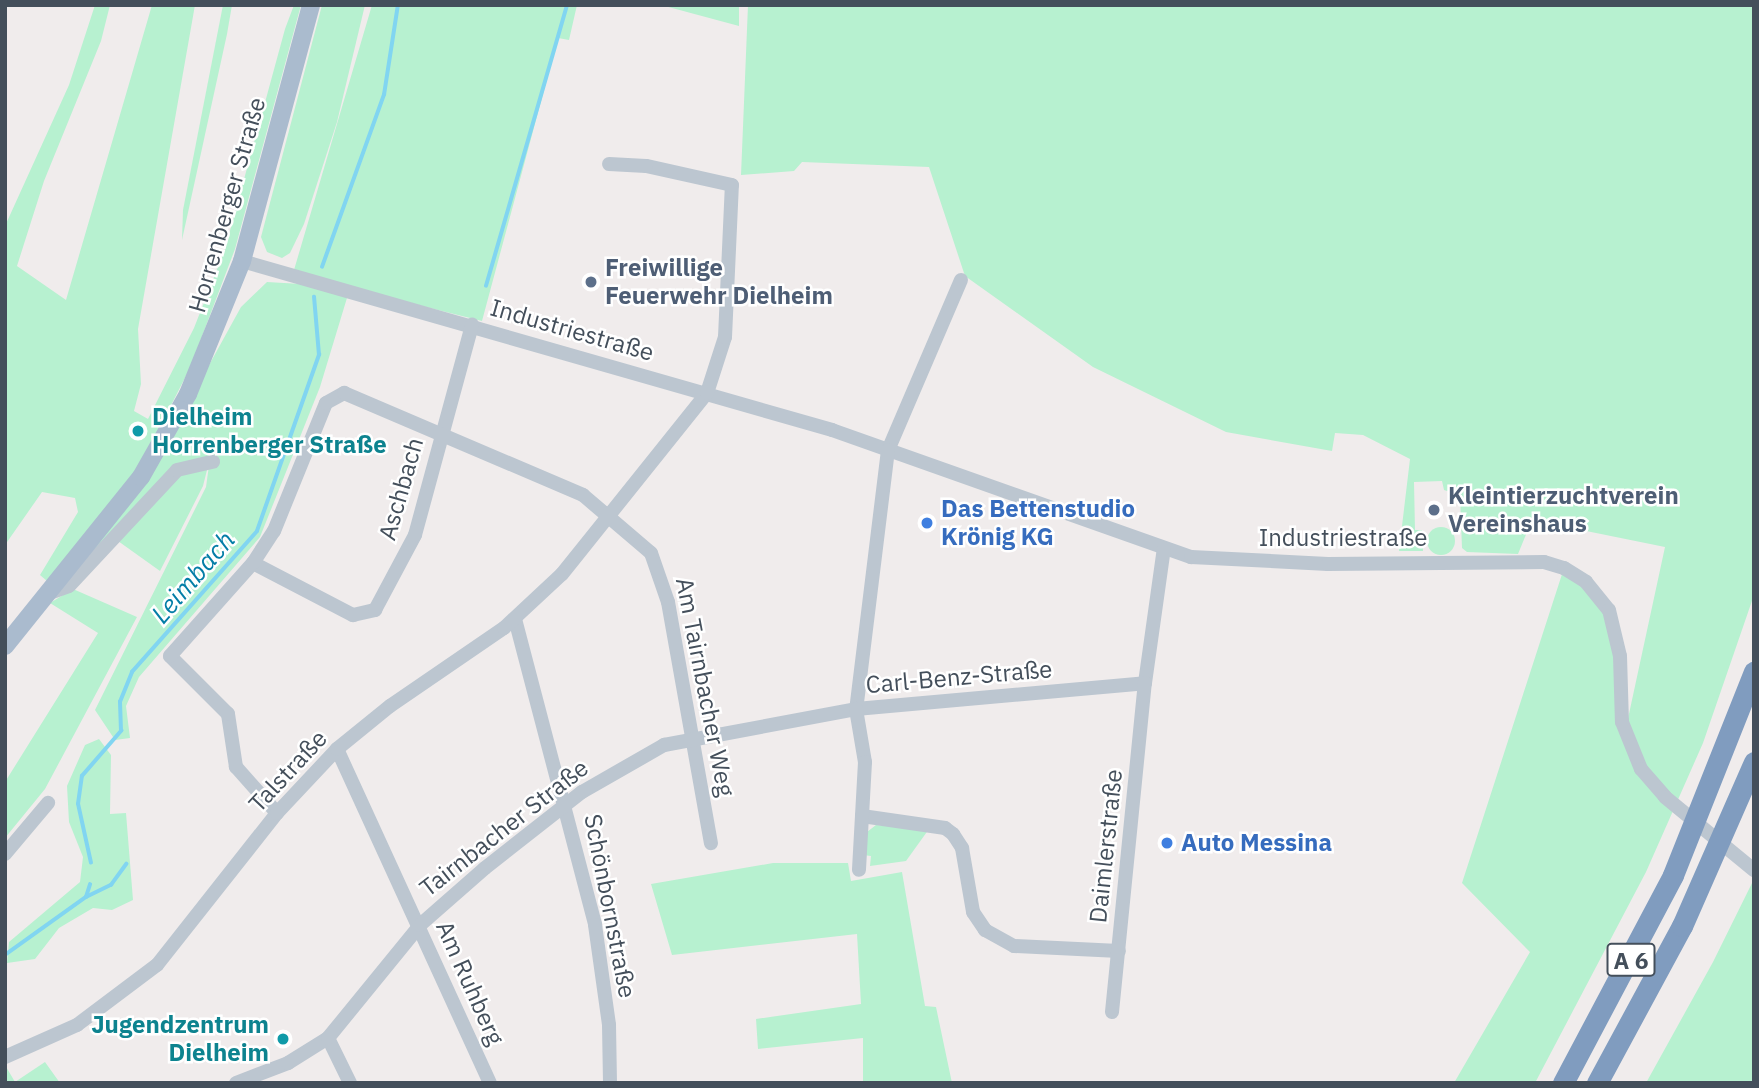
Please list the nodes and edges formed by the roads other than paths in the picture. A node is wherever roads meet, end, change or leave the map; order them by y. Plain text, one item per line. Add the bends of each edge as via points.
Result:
1 (311, 5) edge
2 (608, 164) dead end
3 (242, 261) junction
4 (961, 280) dead end
5 (472, 325) junction
6 (708, 393) junction
7 (441, 433) junction
8 (888, 450) junction
9 (213, 462) dead end
10 (611, 517) junction
11 (1164, 548) junction
12 (253, 564) junction
13 (42, 597) junction
14 (515, 619) junction
15 (5, 646) edge
16 (1754, 671) edge
17 (1145, 683) junction
18 (856, 709) junction
19 (694, 740) junction
20 (337, 749) junction
21 (1754, 762) edge
22 (48, 803) dead end
23 (566, 804) junction
24 (278, 813) junction
25 (862, 816) junction
26 (711, 843) dead end
27 (5, 854) edge
28 (859, 870) dead end
29 (1754, 870) edge
30 (419, 925) junction
31 (1119, 951) junction
32 (1112, 1012) dead end
33 (328, 1038) junction
34 (5, 1057) edge
35 (236, 1083) edge
36 (350, 1083) edge
37 (490, 1083) edge
38 (610, 1083) edge
39 (1563, 1083) edge
40 (1597, 1083) edge

1 - 3 main road, Horrenberger Straße
2 - 6 street via 646,166 732,185 725,337
3 - 5 street, Industriestraße
3 - 13 main road, Horrenberger Straße via 207,353 168,433 141,477
4 - 8 street
5 - 6 street, Industriestraße
5 - 7 street, Aschbach
6 - 8 street, Industriestraße
6 - 10 street, Talstraße
7 - 10 street via 583,495
7 - 12 street via 344,393 333,395 274,531
7 - 12 street, Aschbach via 415,535 375,610 353,615
8 - 11 street, Industriestraße
8 - 18 street, Carl-Benz-Straße
9 - 13 street via 177,470 69,586
10 - 14 street, Talstraße
10 - 19 street, Am Tairnbacher Weg via 637,538 660,571
11 - 17 street
11 - 29 street, Industriestraße via 1224,560 1544,562 1564,568 1586,582 1609,610 1620,656 1622,722 1641,768 1665,797
12 - 24 street via 170,656 228,713 236,767
13 - 15 main road, Horrenberger Straße
14 - 20 street, Talstraße
14 - 23 street, Schönbornstraße
16 - 39 highway, A 6 via 1695,825 1654,916
17 - 18 street, Carl-Benz-Straße
17 - 31 street, Daimlerstraße
18 - 19 street, Tairnbacher Straße
18 - 25 street via 865,762
19 - 23 street, Tairnbacher Straße via 636,757
19 - 26 street, Am Tairnbacher Weg
20 - 24 street, Talstraße
20 - 30 street, Am Ruhberg
21 - 40 highway, A 6 via 1720,844
22 - 27 street
23 - 30 street, Tairnbacher Straße
23 - 38 street, Schönbornstraße via 601,958
24 - 34 street, Talstraße via 157,965 77,1025
25 - 28 street
25 - 31 street via 945,828 953,834 962,848 973,912 985,930 1014,946
30 - 33 street, Tairnbacher Straße
30 - 37 street, Am Ruhberg
31 - 32 street, Daimlerstraße
33 - 35 street, Tairnbacher Straße via 288,1063
33 - 36 street

